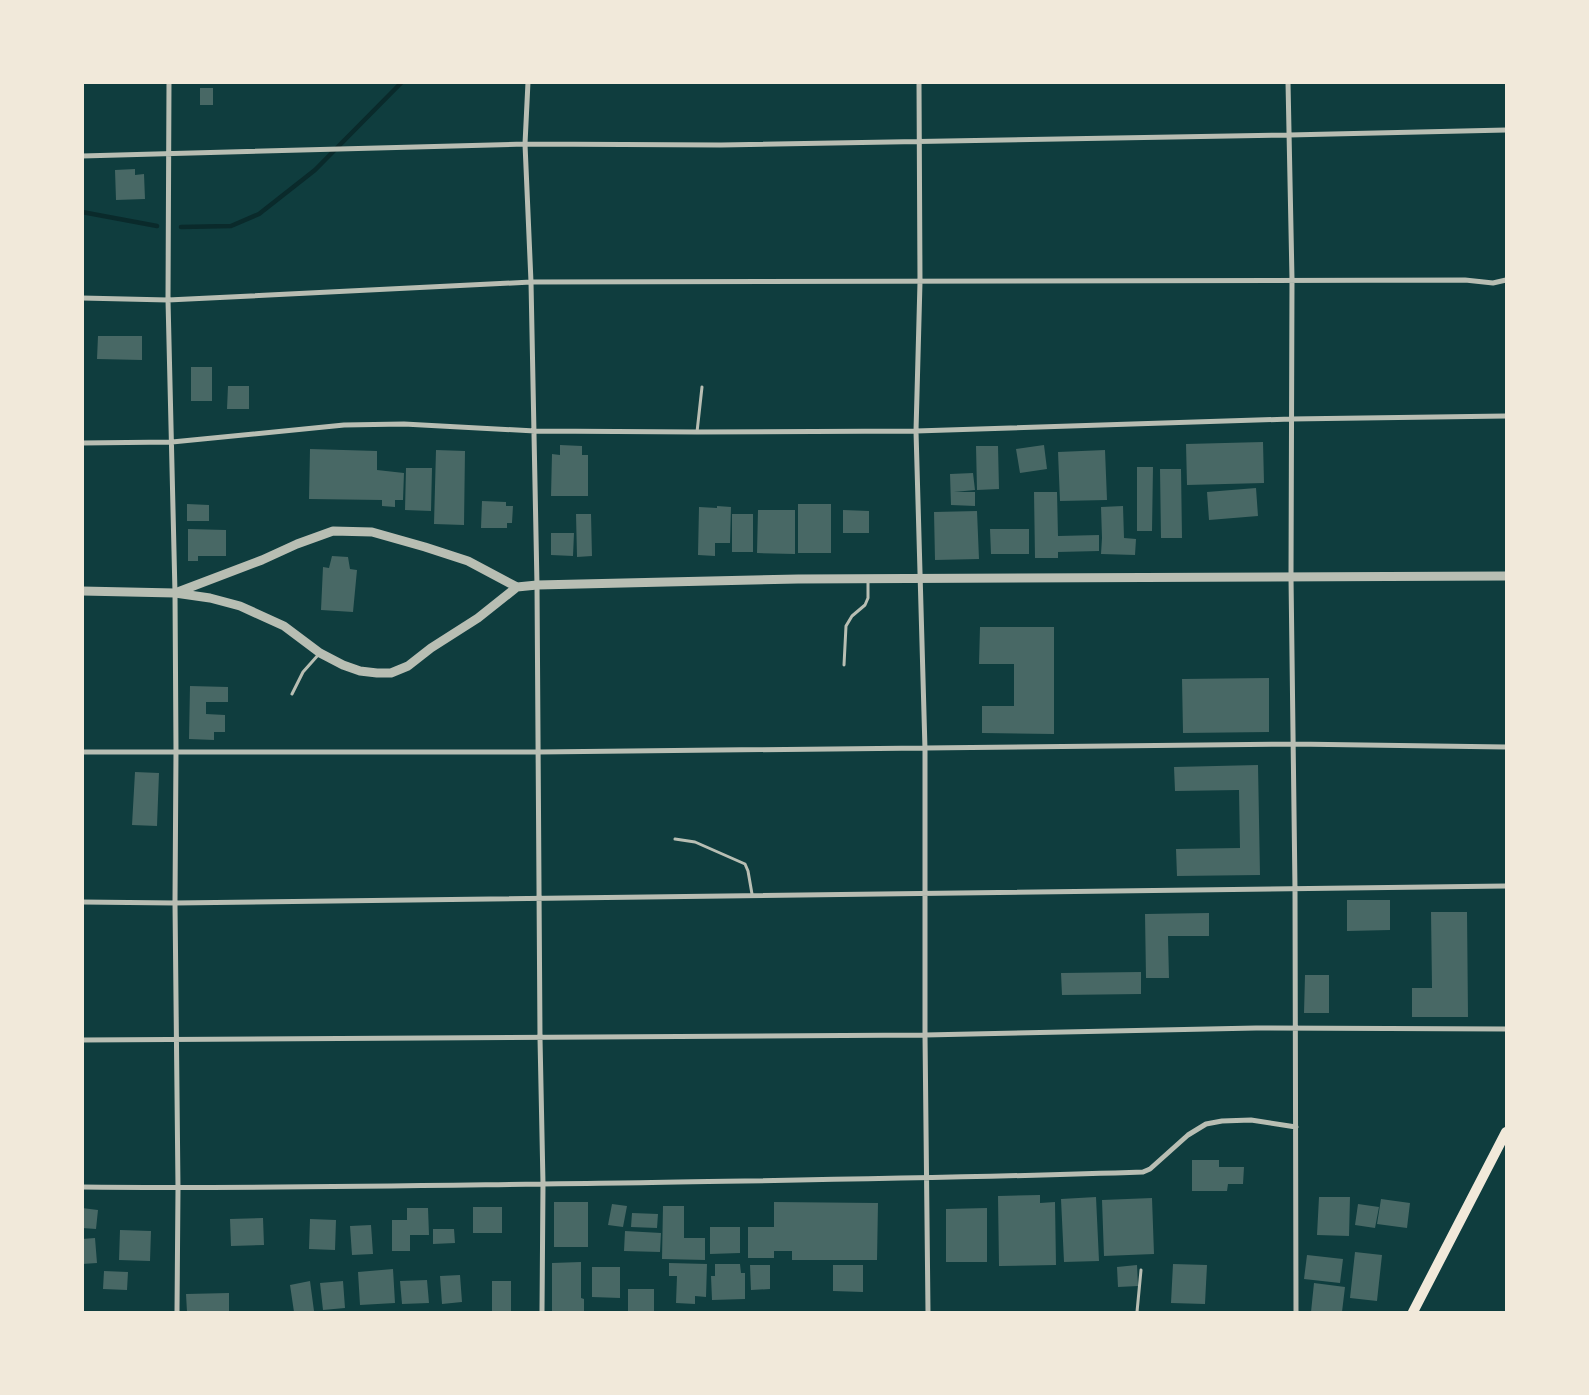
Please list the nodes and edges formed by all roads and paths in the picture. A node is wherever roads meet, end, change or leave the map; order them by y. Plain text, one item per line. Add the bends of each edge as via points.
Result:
1 (169, 82) edge
2 (528, 82) edge
3 (919, 82) edge
4 (1288, 82) edge
5 (1506, 130) edge
6 (1289, 135) junction
7 (919, 142) junction
8 (526, 144) junction
9 (169, 153) junction
10 (82, 156) edge
11 (1292, 279) junction
12 (1506, 280) edge
13 (531, 282) junction
14 (920, 282) junction
15 (82, 298) edge
16 (168, 300) junction
17 (702, 387) dead end
18 (1506, 416) edge
19 (1291, 419) junction
20 (535, 431) junction
21 (916, 431) junction
22 (697, 432) junction
23 (172, 442) junction
24 (82, 444) edge
25 (1506, 576) edge
26 (1291, 577) junction
27 (868, 579) junction
28 (921, 579) junction
29 (537, 585) junction
30 (517, 587) junction
31 (82, 591) edge
32 (175, 593) junction
33 (320, 653) junction
34 (844, 665) dead end
35 (292, 694) dead end
36 (1293, 744) junction
37 (1506, 747) edge
38 (925, 749) junction
39 (176, 751) junction
40 (82, 752) edge
41 (539, 752) junction
42 (674, 839) dead end
43 (1506, 886) edge
44 (1295, 889) junction
45 (926, 893) junction
46 (752, 894) junction
47 (540, 898) junction
48 (82, 902) edge
49 (175, 903) junction
50 (1296, 1029) junction
51 (1506, 1029) edge
52 (925, 1035) junction
53 (540, 1038) junction
54 (82, 1040) edge
55 (177, 1040) junction
56 (1296, 1127) junction
57 (1506, 1132) edge
58 (925, 1178) junction
59 (543, 1184) junction
60 (82, 1187) edge
61 (178, 1188) junction
62 (1140, 1270) dead end
63 (177, 1312) edge
64 (542, 1312) edge
65 (928, 1312) edge
66 (1137, 1312) edge
67 (1296, 1312) edge
68 (1413, 1312) edge

1 - 9 street
2 - 8 street
3 - 7 street
4 - 6 street
5 - 6 street
6 - 7 street
6 - 11 street
7 - 8 street via 721,146
7 - 14 street
8 - 9 street
8 - 13 street
9 - 10 street
9 - 16 street
11 - 12 street via 1493,283
11 - 14 street
11 - 19 street
13 - 14 street
13 - 16 street
13 - 20 street
14 - 21 street
15 - 16 street
16 - 23 street
17 - 22 lane
18 - 19 street
19 - 21 street
19 - 26 street
20 - 22 street
20 - 23 street via 344,424
20 - 29 street
21 - 22 street
21 - 28 street
23 - 24 street
23 - 32 street
25 - 26 street
26 - 28 street
26 - 36 street
27 - 28 street
27 - 29 street
27 - 34 lane via 865,605 846,626
28 - 38 street
29 - 30 street
29 - 41 street
30 - 32 street via 468,561 417,544 372,532 333,531
30 - 33 street via 408,666 391,673 360,671
31 - 32 street
32 - 33 street via 240,606 284,626
32 - 39 street
33 - 35 lane via 303,672
36 - 37 street
36 - 38 street
36 - 44 street
38 - 41 street
38 - 45 street
39 - 40 street
39 - 41 street
39 - 49 street
41 - 47 street
42 - 46 lane via 694,842 744,864
43 - 44 street
44 - 45 street
44 - 50 street
45 - 46 street
45 - 52 street
46 - 47 street
47 - 49 street
47 - 53 street
48 - 49 street
49 - 55 street
50 - 51 street
50 - 52 street
50 - 56 street
52 - 53 street
52 - 58 street
53 - 55 street
53 - 59 street
54 - 55 street
55 - 61 street
56 - 58 street via 1250,1120 1206,1124 1143,1172
56 - 67 street
57 - 68 main road
58 - 59 street
58 - 65 street
59 - 61 street
59 - 64 street
60 - 61 street
61 - 63 street
62 - 66 lane

